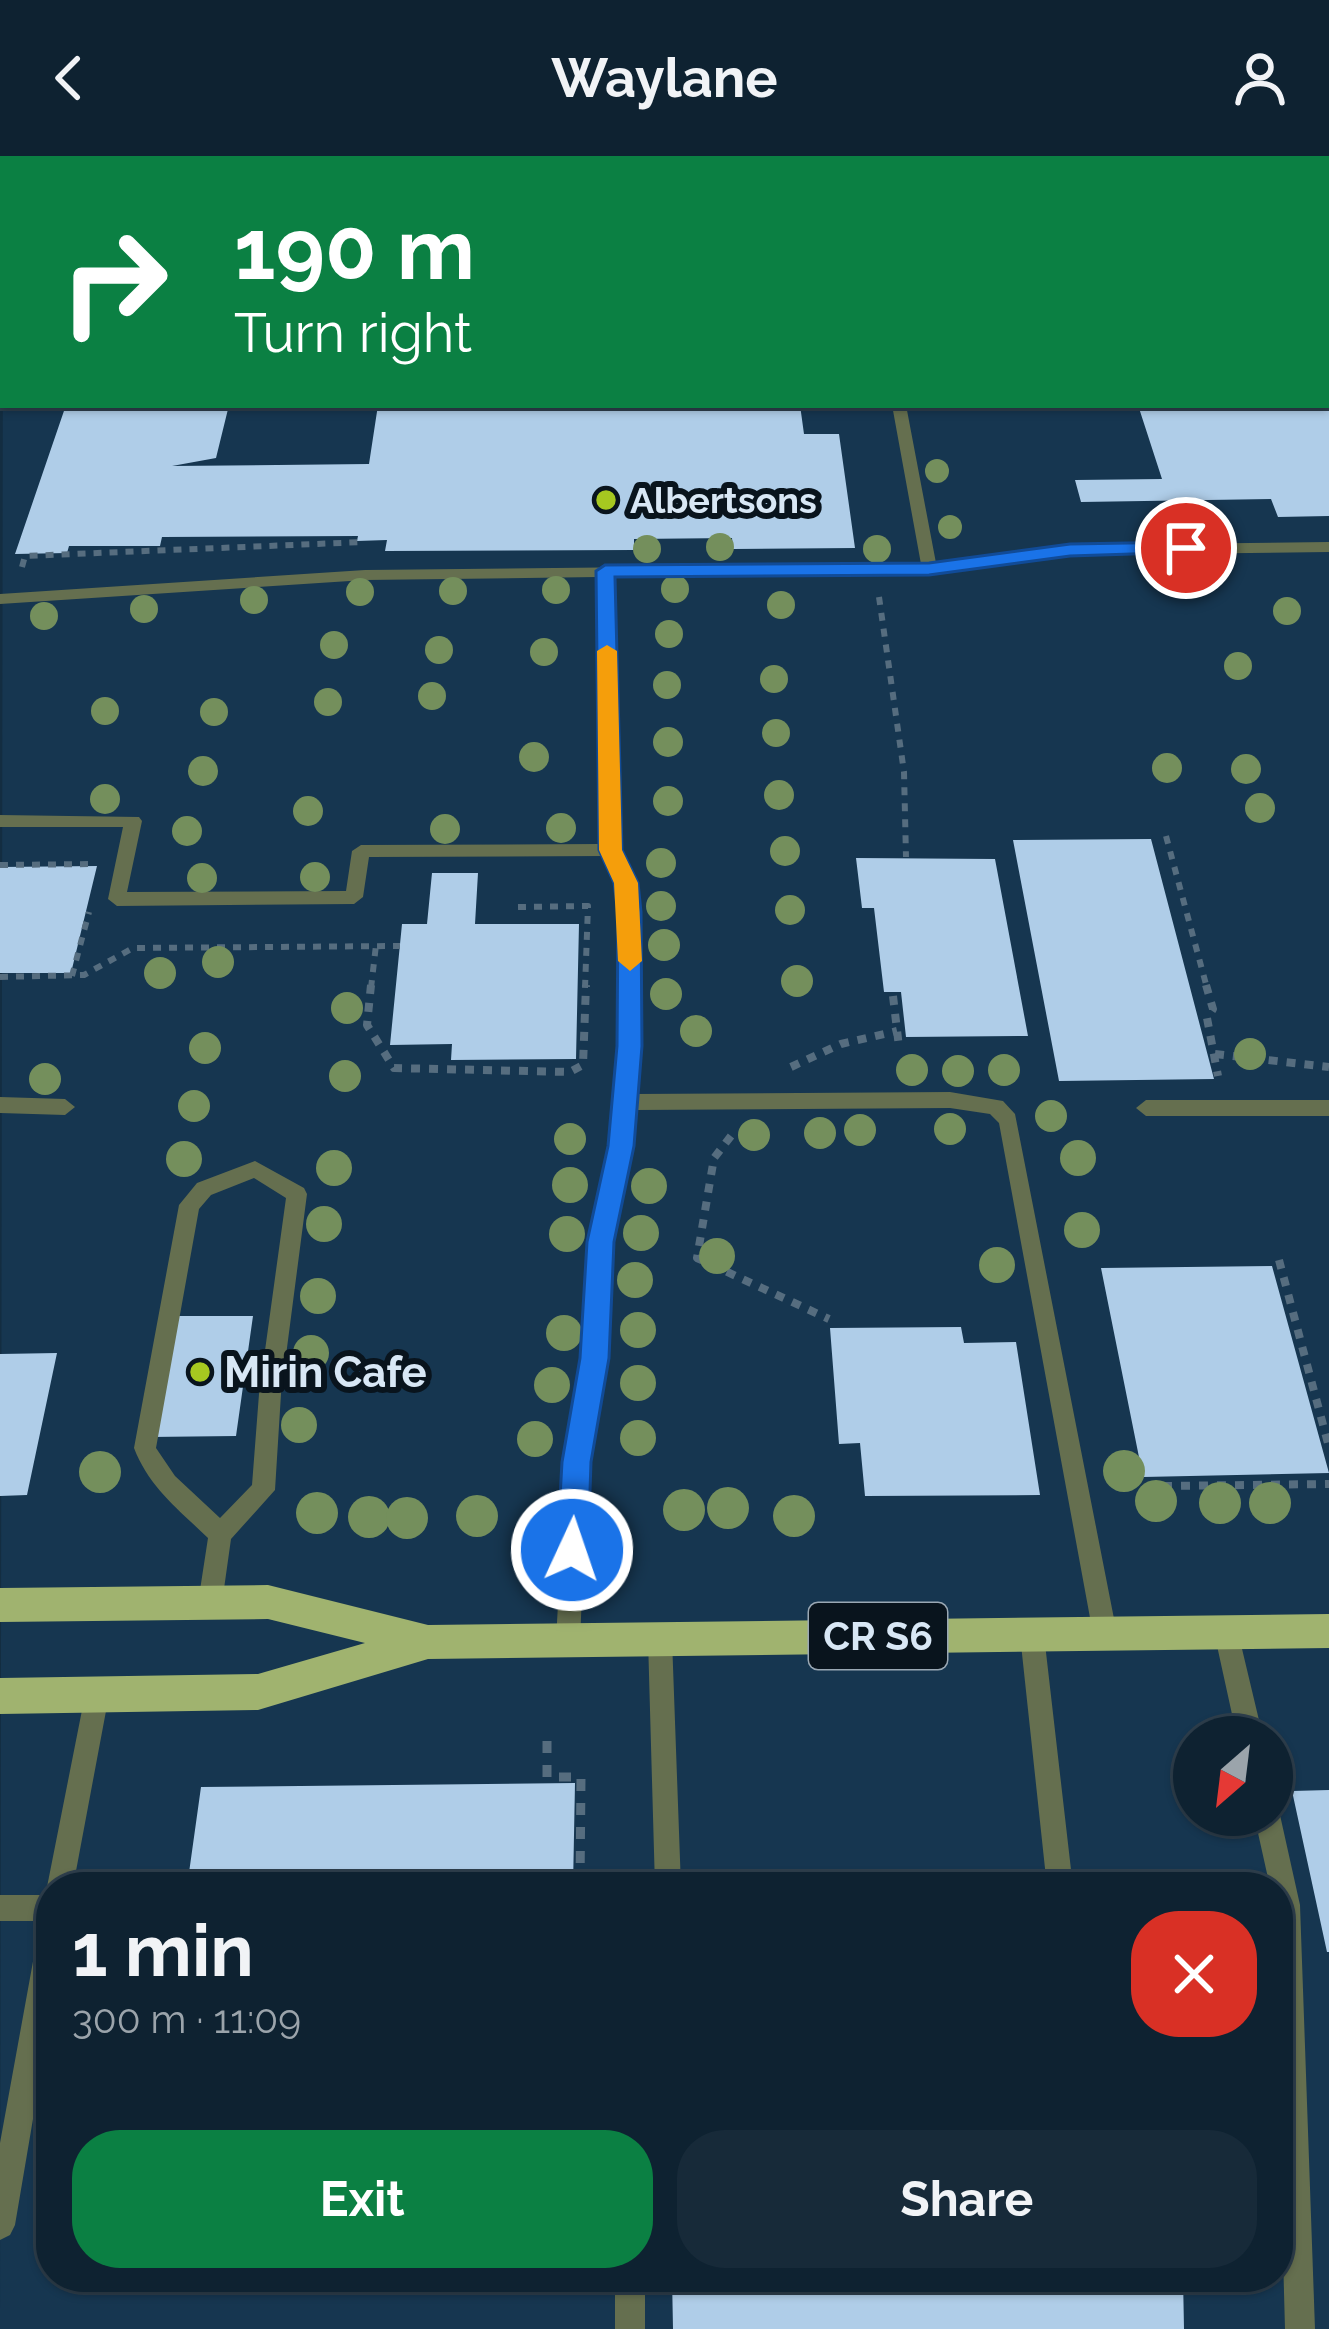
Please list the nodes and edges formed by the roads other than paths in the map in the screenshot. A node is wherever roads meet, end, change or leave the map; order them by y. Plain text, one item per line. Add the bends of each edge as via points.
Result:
1 (900, 408) edge
2 (1329, 547) edge
3 (929, 569) junction
4 (605, 571) junction
5 (0, 599) edge
6 (0, 821) edge
7 (610, 850) junction
8 (624, 1102) junction
9 (0, 1106) edge
10 (65, 1107) dead end
11 (1146, 1108) dead end
12 (1329, 1108) edge
13 (220, 1534) junction
14 (210, 1603) junction
15 (0, 1605) edge
16 (1329, 1631) edge
17 (1226, 1632) junction
18 (1105, 1634) junction
19 (1032, 1635) junction
20 (661, 1639) junction
21 (568, 1640) junction
22 (428, 1642) junction
23 (97, 1694) junction
24 (0, 1696) edge
25 (1245, 1716) edge
26 (1272, 1836) edge
27 (63, 1872) edge
28 (668, 1872) edge
29 (1058, 1872) edge
30 (1280, 1872) edge
31 (0, 1908) edge
32 (36, 1908) edge
33 (36, 2020) edge
34 (1293, 2101) edge
35 (0, 2225) edge
36 (630, 2292) edge
37 (630, 2329) edge
38 (1300, 2329) edge

1 - 3 lane
2 - 3 lane via 1070,550
3 - 4 lane
4 - 5 lane via 365,575
4 - 7 lane
6 - 7 lane via 133,821 117,898 354,897 361,851
7 - 8 lane via 630,912
8 - 18 lane via 950,1100 996,1107 1009,1120
8 - 21 lane via 577,1462
9 - 10 lane
11 - 12 lane
13 - 13 lane via 263,1490 297,1194 255,1169 204,1189 189,1205 145,1448 150,1466
13 - 14 lane
14 - 15 main road, CR S6
14 - 22 main road, CR S6 via 268,1602
16 - 17 main road, CR S6
17 - 18 main road, CR S6
17 - 25 lane
18 - 19 main road, CR S6
19 - 20 main road, CR S6
19 - 29 lane
20 - 21 main road, CR S6
20 - 28 lane
21 - 22 main road, CR S6
22 - 23 main road, CR S6 via 257,1692
23 - 24 main road, CR S6
23 - 27 lane
26 - 30 lane
31 - 32 lane
33 - 35 lane
34 - 38 lane
36 - 37 lane

